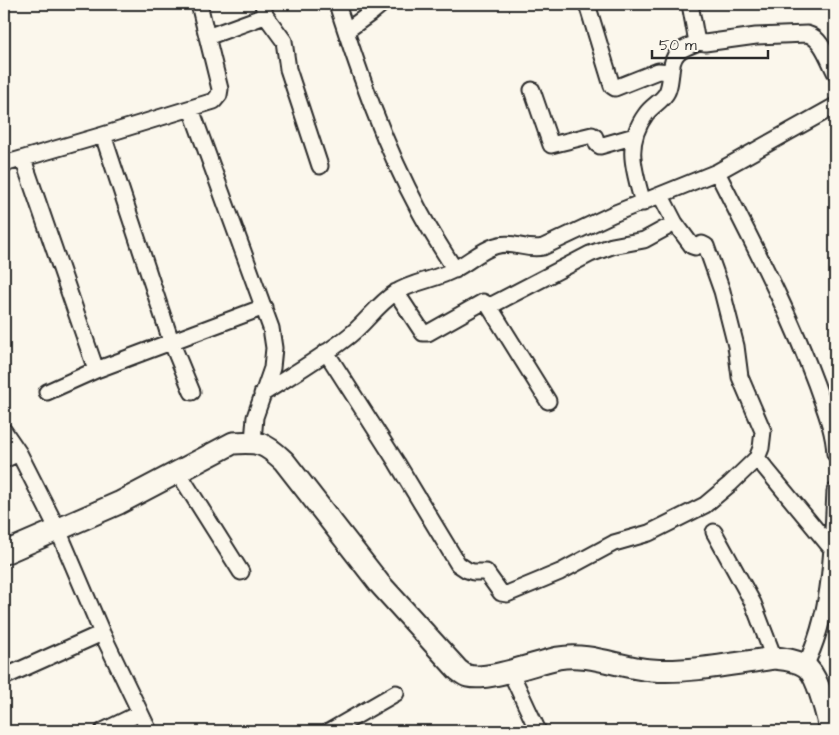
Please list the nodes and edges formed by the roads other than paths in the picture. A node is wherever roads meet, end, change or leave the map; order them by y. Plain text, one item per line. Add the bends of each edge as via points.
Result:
1 (199, 4) edge
2 (337, 4) edge
3 (382, 4) edge
4 (587, 4) edge
5 (690, 4) edge
6 (264, 9) edge
7 (346, 31) junction
8 (207, 37) junction
9 (699, 42) junction
10 (671, 72) junction
11 (835, 72) edge
12 (532, 90) dead end
13 (191, 109) junction
14 (833, 111) edge
15 (103, 135) junction
16 (635, 136) junction
17 (22, 159) junction
18 (4, 164) edge
19 (320, 166) dead end
20 (718, 172) junction
21 (661, 196) junction
22 (643, 203) junction
23 (675, 223) junction
24 (455, 270) junction
25 (396, 292) junction
26 (489, 306) junction
27 (264, 307) junction
28 (171, 341) junction
29 (326, 352) junction
30 (96, 370) junction
31 (47, 392) dead end
32 (192, 392) dead end
33 (262, 394) junction
34 (548, 401) dead end
35 (833, 424) edge
36 (4, 431) edge
37 (253, 441) junction
38 (19, 453) junction
39 (835, 454) edge
40 (757, 458) junction
41 (4, 460) edge
42 (178, 472) junction
43 (835, 491) edge
44 (58, 530) junction
45 (714, 532) dead end
46 (832, 549) junction
47 (4, 554) edge
48 (241, 572) dead end
49 (831, 598) edge
50 (102, 633) junction
51 (774, 658) junction
52 (805, 666) junction
53 (510, 671) junction
54 (4, 677) edge
55 (396, 693) dead end
56 (140, 713) junction
57 (103, 731) edge
58 (149, 731) edge
59 (330, 731) edge
60 (538, 731) edge
61 (831, 731) edge

1 - 8 street
2 - 7 street
3 - 7 street
4 - 10 street via 612,86 619,88 658,71
5 - 9 street
6 - 8 street
6 - 19 street via 284,41 288,69
7 - 24 street via 396,163
8 - 13 street via 219,95 214,101
9 - 10 street via 680,49 674,55
9 - 11 street via 807,34 814,36
10 - 16 street via 667,93 646,113
12 - 16 street via 551,145 592,135 600,146
13 - 15 street
13 - 27 street
14 - 20 street
15 - 17 street
15 - 28 street
16 - 22 street via 632,155
17 - 18 street
17 - 30 street
20 - 21 street
20 - 35 street via 788,316
21 - 22 street
21 - 23 street
22 - 24 street via 543,247 503,243 492,246
23 - 26 street via 644,240 602,249
23 - 40 street via 692,246 706,246 714,265 736,346 740,378 762,431
24 - 25 street
25 - 26 street via 425,334 483,302
25 - 29 street via 380,303 347,338
26 - 34 street
27 - 28 street
27 - 33 street via 274,348 272,368
28 - 30 street
28 - 32 street
29 - 33 street
29 - 40 street via 458,564 473,572 486,572 503,594 560,572 614,543 649,533 705,505
30 - 31 street
33 - 37 street via 255,417
35 - 39 street
36 - 38 street
37 - 42 street via 233,443
37 - 53 street via 270,448 284,461 379,583 458,670 467,676
38 - 41 street
38 - 44 street
40 - 46 street
42 - 44 street
42 - 48 street
43 - 46 street
44 - 47 street
44 - 50 street
45 - 51 street via 753,603
46 - 49 street
49 - 52 street
50 - 54 street
50 - 56 street
51 - 52 street
51 - 53 street via 673,671 629,667 575,656
52 - 61 street via 814,678
53 - 60 street
55 - 59 street
56 - 57 street
56 - 58 street

